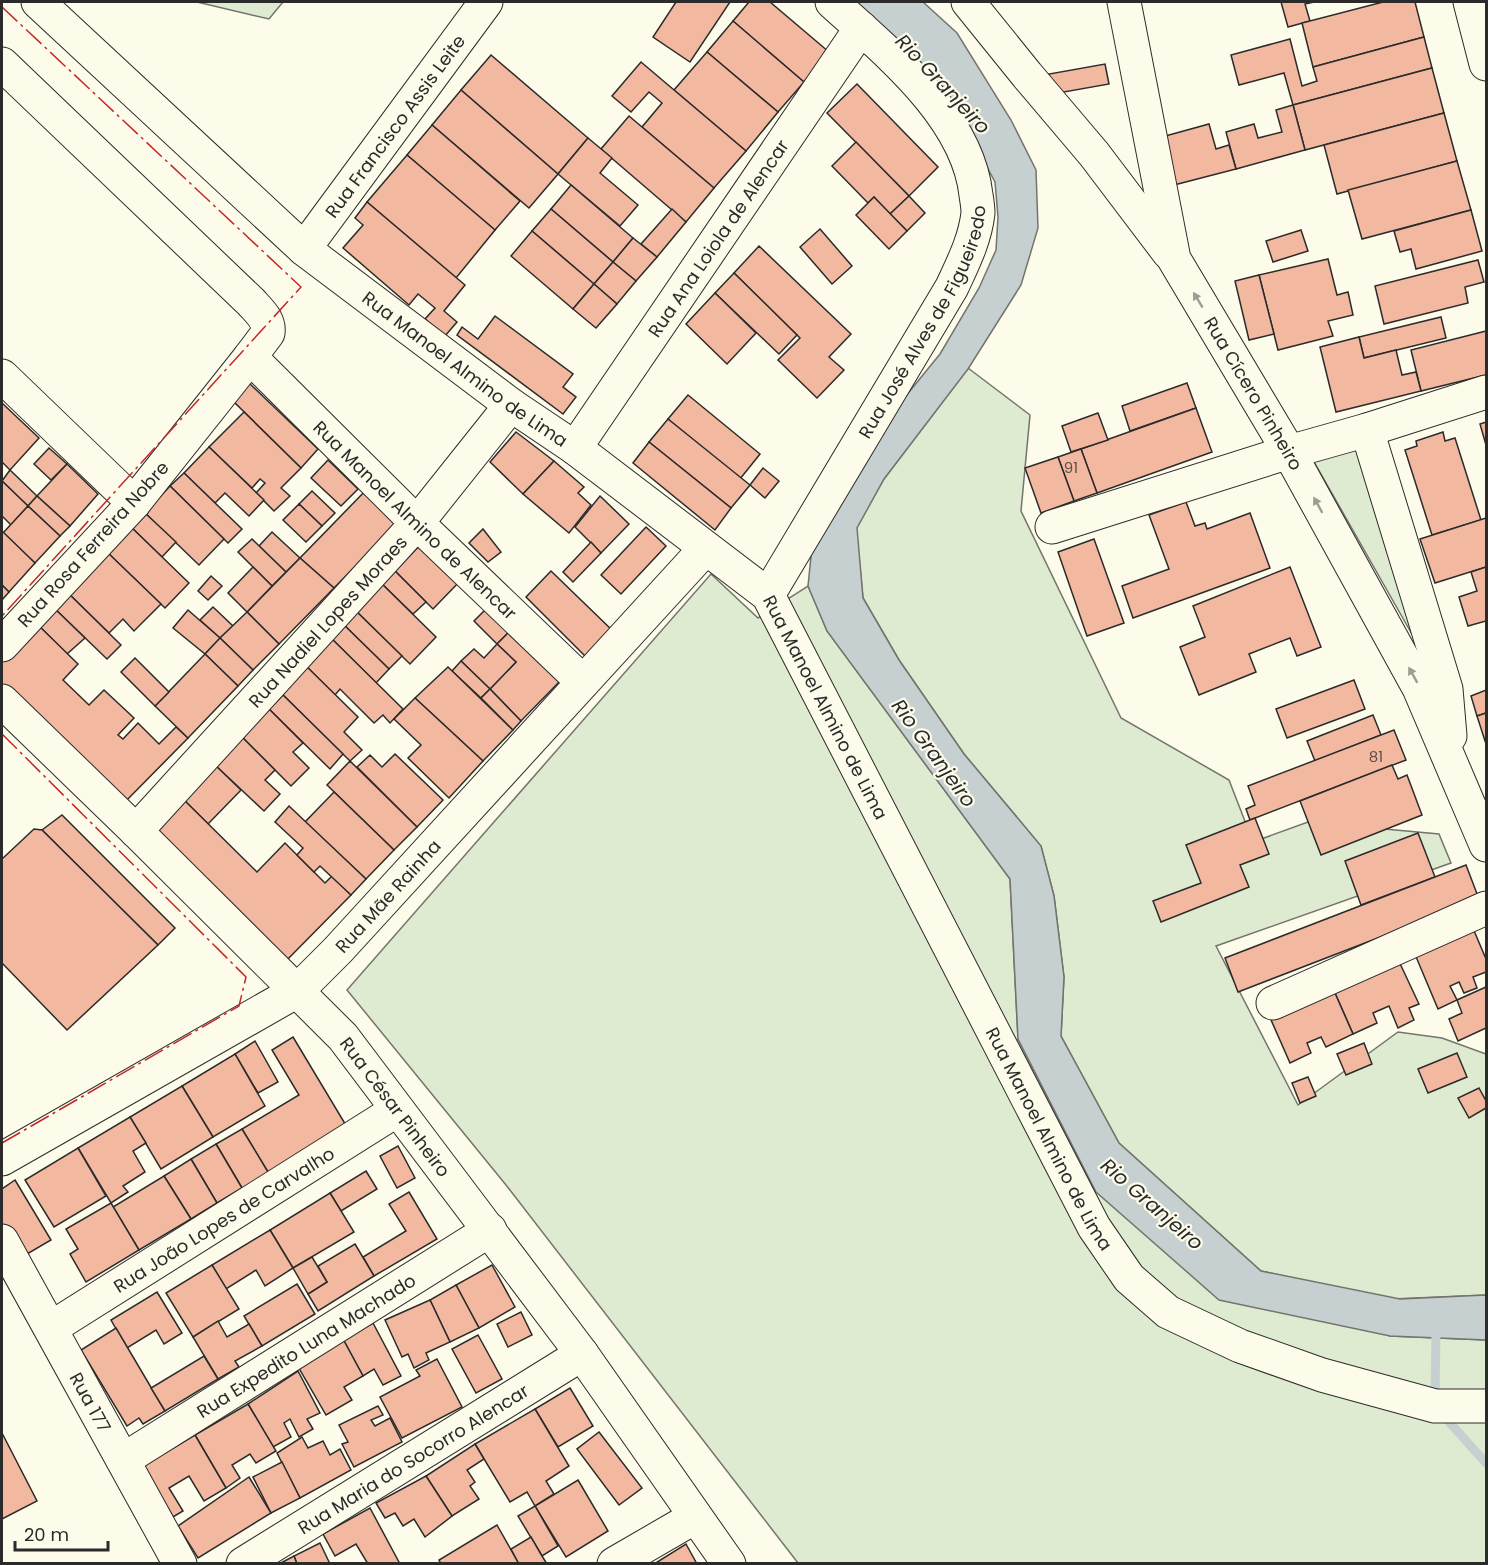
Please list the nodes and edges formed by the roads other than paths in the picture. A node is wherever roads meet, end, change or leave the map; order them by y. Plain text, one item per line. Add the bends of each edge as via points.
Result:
1 (38, 2) edge
2 (486, 2) edge
3 (832, 2) edge
4 (968, 2) edge
5 (1124, 2) edge
6 (1470, 2) edge
7 (861, 28) junction
8 (2, 64) edge
9 (1486, 64) edge
10 (304, 249) junction
11 (1174, 259) junction
12 (250, 357) junction
13 (2, 376) edge
14 (1486, 392) edge
15 (511, 405) junction
16 (1367, 430) junction
17 (575, 448) junction
18 (1289, 452) junction
19 (135, 503) junction
20 (417, 523) junction
21 (1052, 527) dead end
22 (705, 549) junction
23 (768, 595) junction
24 (2, 645) edge
25 (583, 682) junction
26 (5, 713) edge
27 (1452, 762) junction
28 (136, 831) junction
29 (1486, 844) edge
30 (1486, 908) edge
31 (297, 991) junction
32 (1273, 1003) dead end
33 (397, 1110) junction
34 (2, 1159) edge
35 (490, 1230) junction
36 (2, 1240) edge
37 (51, 1328) junction
38 (582, 1354) junction
39 (1486, 1406) edge
40 (123, 1460) junction
41 (695, 1517) junction
42 (180, 1563) edge
43 (243, 1563) edge
44 (614, 1563) edge
45 (729, 1563) edge

1 - 10 street, Rua Manoel Almino de Lima
2 - 10 street, Rua Francisco Assis Leite
3 - 7 street, Rua José Alves de Figueiredo
4 - 11 street via 1094,153
5 - 11 street, Rua Cícero Pinheiro
6 - 9 street
7 - 17 street, Rua Ana Loiola de Alencar
7 - 23 street, Rua José Alves de Figueiredo via 929,95 952,127 974,174 978,212 971,245 952,287
8 - 12 street via 251,302 268,324 268,333
10 - 15 street, Rua Manoel Almino de Lima
18 -> 11 street, Rua Cícero Pinheiro
12 - 19 street, Rua Rosa Ferreira Nobre
12 - 20 street, Rua Manoel Almino de Alencar
13 - 19 street
14 - 16 street
15 - 17 street, Rua Manoel Almino de Lima
15 - 20 street, Rua Nadiel Lopes Moraes
16 - 18 street
16 - 27 street, Rua Cícero Pinheiro via 1446,689
17 - 22 street, Rua Manoel Almino de Lima
18 - 21 street
27 -> 18 street, Rua Cícero Pinheiro via 1419,688
19 - 24 street, Rua Rosa Ferreira Nobre
20 - 25 street, Rua Manoel Almino de Alencar
20 - 28 street, Rua Nadiel Lopes Moraes
22 - 23 street, Rua Manoel Almino de Lima
22 - 25 street, Rua Mãe Rainha
23 - 39 street, Rua Manoel Almino de Lima via 1095,1227 1129,1278 1168,1312 1239,1346 1322,1375 1435,1406
25 - 31 street, Rua Mãe Rainha
26 - 28 street, Rua César Pinheiro
27 - 29 street, Rua Cícero Pinheiro
28 - 31 street, Rua César Pinheiro
30 - 32 street
31 - 33 street, Rua César Pinheiro via 343,1037
31 - 34 street, Rua Mãe Rainha
33 - 35 street, Rua César Pinheiro
33 - 37 street, Rua João Lopes de Carvalho
35 - 38 street, Rua César Pinheiro
35 - 40 street, Rua Expedito Luna Machado
36 - 37 street, Rua 177
37 - 40 street, Rua 177
38 - 41 street, Rua César Pinheiro
38 - 43 street, Rua Maria do Socorro Alencar
40 - 42 street, Rua 177
41 - 44 street
41 - 45 street, Rua César Pinheiro

